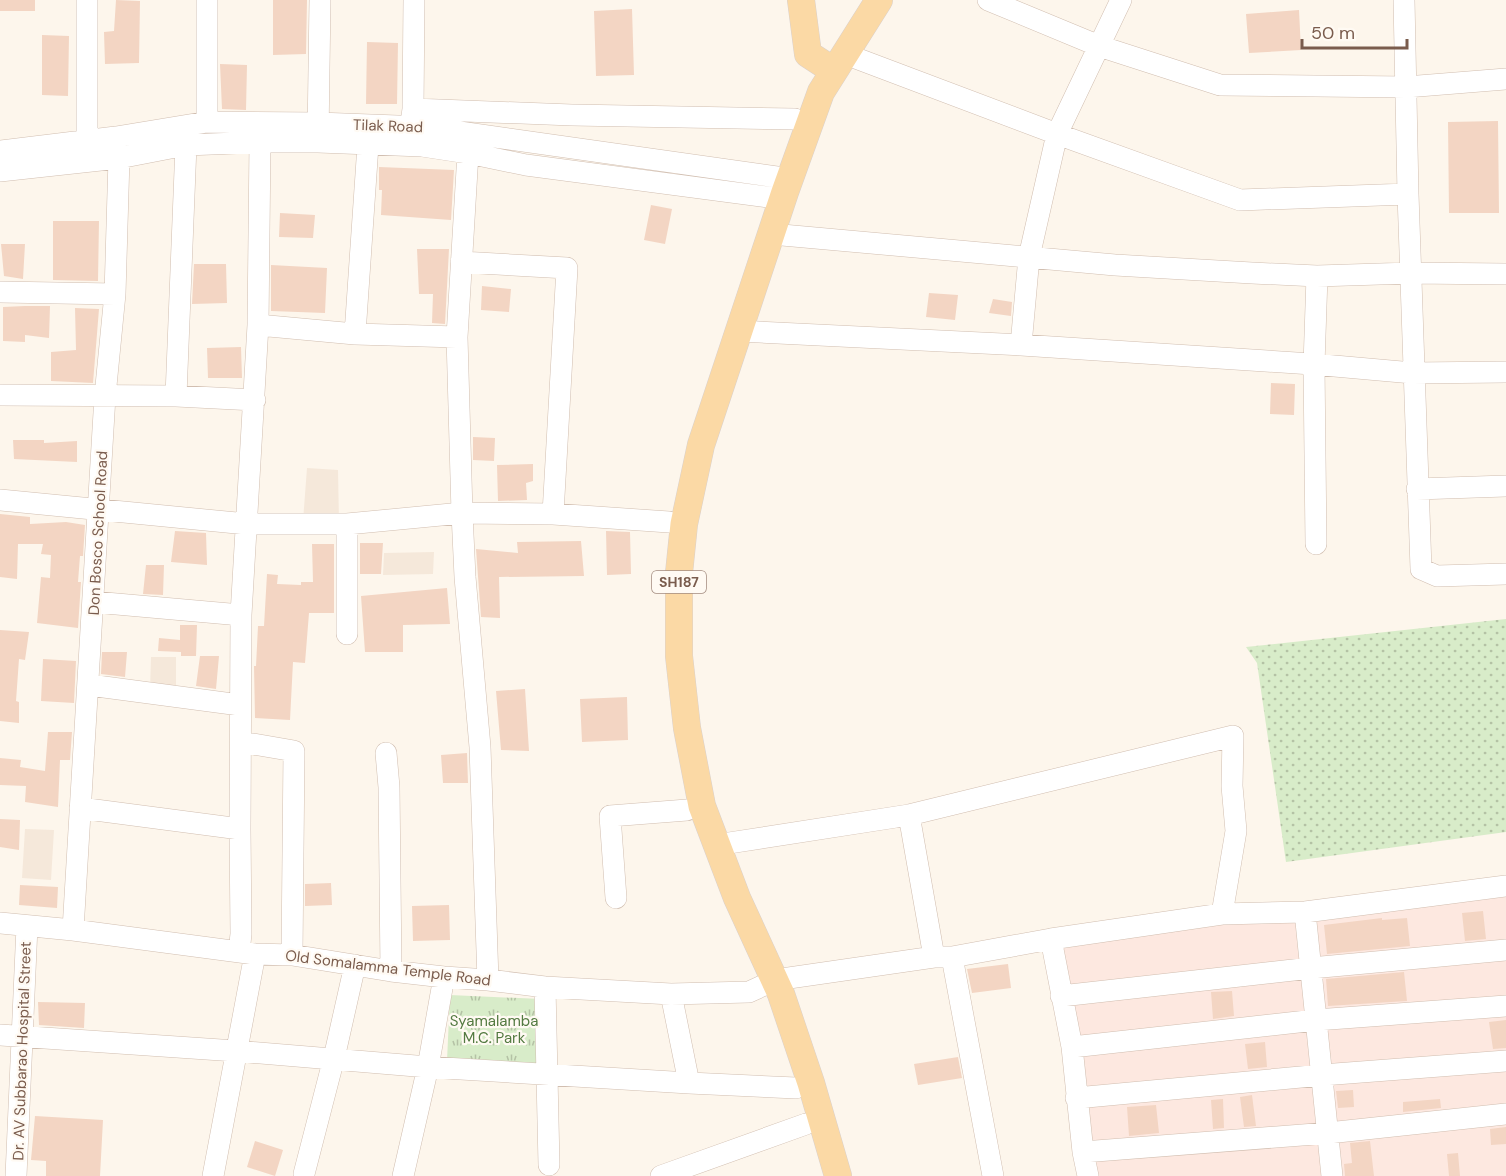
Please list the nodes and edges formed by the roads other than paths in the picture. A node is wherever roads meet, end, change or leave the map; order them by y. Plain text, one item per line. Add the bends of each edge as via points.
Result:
1 (87, 0) edge
2 (207, 0) edge
3 (320, 0) edge
4 (414, 0) edge
5 (861, 0) edge
6 (879, 0) edge
7 (988, 0) edge
8 (1121, 0) edge
9 (1404, 0) edge
10 (804, 8) edge
11 (1099, 46) junction
12 (834, 62) junction
13 (1506, 80) edge
14 (1406, 87) junction
15 (412, 118) junction
16 (795, 119) junction
17 (207, 122) junction
18 (318, 133) junction
19 (1057, 134) junction
20 (87, 139) junction
21 (260, 142) junction
22 (186, 145) junction
23 (368, 145) junction
24 (118, 147) junction
25 (0, 151) edge
26 (468, 153) junction
27 (0, 171) edge
28 (779, 188) junction
29 (1408, 194) junction
30 (771, 234) junction
31 (1029, 257) junction
32 (461, 262) junction
33 (1411, 273) junction
34 (1506, 274) edge
35 (1317, 276) junction
36 (0, 292) edge
37 (116, 294) junction
38 (258, 325) junction
39 (739, 331) junction
40 (355, 334) junction
41 (457, 337) junction
42 (1021, 345) junction
43 (1314, 365) junction
44 (1506, 372) edge
45 (1413, 373) junction
46 (0, 395) edge
47 (105, 396) junction
48 (176, 396) junction
49 (255, 399) junction
50 (1506, 486) edge
51 (1417, 489) junction
52 (0, 500) edge
53 (98, 509) junction
54 (462, 513) junction
55 (553, 514) junction
56 (669, 522) junction
57 (247, 524) junction
58 (347, 524) junction
59 (1316, 544) dead end
60 (1506, 574) edge
61 (94, 602) junction
62 (241, 615) junction
63 (347, 634) dead end
64 (89, 685) junction
65 (240, 705) junction
66 (241, 742) junction
67 (386, 753) dead end
68 (80, 808) junction
69 (687, 810) junction
70 (909, 815) junction
71 (240, 829) junction
72 (716, 845) junction
73 (1506, 886) edge
74 (616, 898) dead end
75 (1305, 912) junction
76 (1222, 914) junction
77 (0, 923) edge
78 (27, 927) junction
79 (74, 930) junction
80 (1051, 939) junction
81 (1506, 950) edge
82 (247, 953) junction
83 (292, 955) junction
84 (943, 957) junction
85 (354, 965) junction
86 (1311, 968) junction
87 (391, 971) junction
88 (444, 977) junction
89 (488, 980) junction
90 (768, 983) junction
91 (545, 987) junction
92 (671, 994) junction
93 (1061, 996) junction
94 (1506, 1006) edge
95 (1316, 1020) junction
96 (0, 1035) edge
97 (23, 1036) junction
98 (1071, 1047) junction
99 (236, 1051) junction
100 (334, 1058) junction
101 (1506, 1061) edge
102 (428, 1067) junction
103 (547, 1073) junction
104 (1322, 1075) junction
105 (689, 1083) junction
106 (796, 1088) junction
107 (1076, 1098) junction
108 (1506, 1114) edge
109 (806, 1124) junction
110 (1328, 1133) junction
111 (1083, 1152) junction
112 (549, 1165) dead end
113 (304, 1174) dead end
114 (16, 1176) edge
115 (213, 1176) edge
116 (403, 1176) edge
117 (661, 1176) edge
118 (822, 1176) edge
119 (838, 1176) edge
120 (993, 1176) edge
121 (1088, 1176) edge
122 (1332, 1176) edge

1 - 20 street
2 - 17 street
3 - 18 street
4 - 15 street
5 - 12 main road, SH187
6 - 12 main road, SH187
7 - 11 street
8 - 11 street
9 - 14 street
10 - 12 main road via 808,54
11 - 14 street via 1220,85
11 - 19 street
12 - 16 main road, SH187 via 807,85
12 - 19 street
12 - 28 main road, SH187
13 - 14 street
14 - 29 street
15 - 16 street via 572,115
15 - 18 street, Tilak Road
15 - 28 street, Tilak Road via 436,129
16 - 28 main road, SH187
17 - 18 street, Tilak Road
17 - 24 street, Tilak Road
18 - 21 street, Tilak Road
18 - 23 street, Tilak Road
19 - 29 street via 1240,200
19 - 31 street
20 - 24 street, Tilak Road
20 - 25 street, Tilak Road
21 - 22 street, Tilak Road
21 - 38 street
22 - 24 street, Tilak Road
22 - 48 street
23 - 26 street, Tilak Road via 422,146
23 - 40 street
24 - 27 street, Tilak Road
24 - 37 street, Don Bosco School Road
26 - 28 street, Tilak Road via 526,165
26 - 32 street
28 - 30 main road, SH187
28 - 56 main road, SH187 via 686,441
29 - 33 street
30 - 31 street
30 - 39 main road, SH187
31 - 35 street
31 - 42 street
32 - 41 street
32 - 55 street via 567,268
33 - 34 street
33 - 35 street
33 - 45 street
35 - 43 street
36 - 37 street
37 - 47 street, Don Bosco School Road
38 - 40 street
38 - 49 street
39 - 42 street
39 - 72 main road, SH187 via 701,445 684,524 679,573 679,656 687,728 702,806
40 - 41 street
41 - 54 street
42 - 43 street
43 - 45 street
43 - 59 street
44 - 45 street
45 - 51 street
46 - 47 street
47 - 48 street
47 - 53 street, Don Bosco School Road
48 - 49 street
49 - 57 street
50 - 51 street
51 - 60 street via 1421,569 1437,576
52 - 53 street
53 - 57 street
53 - 61 street, Don Bosco School Road
54 - 55 street
54 - 58 street
54 - 89 street via 480,747
55 - 56 street
56 - 69 main road, SH187 via 664,573 664,657
57 - 58 street
57 - 62 street
58 - 63 street
61 - 62 street
61 - 64 street, Don Bosco School Road
62 - 65 street
64 - 65 street
64 - 68 street, Don Bosco School Road
65 - 66 street
66 - 71 street
66 - 83 street via 294,751
67 - 87 street
68 - 71 street
68 - 79 street, Don Bosco School Road
69 - 74 street via 610,816
69 - 90 main road, SH187 via 723,904
70 - 72 street
70 - 76 street via 1233,736 1236,831
70 - 84 street
71 - 82 street via 241,934
72 - 90 main road, SH187 via 763,959
73 - 75 street, Old Somalamma Temple Road
75 - 76 street, Old Somalamma Temple Road
75 - 86 street
76 - 80 street, Old Somalamma Temple Road
77 - 78 street, Old Somalamma Temple Road
78 - 79 street, Old Somalamma Temple Road
78 - 97 street, Dr. AV Subbarao Hospital Street
79 - 82 street, Old Somalamma Temple Road
80 - 84 street, Old Somalamma Temple Road
80 - 93 street
81 - 86 street
82 - 83 street, Old Somalamma Temple Road
82 - 99 street
83 - 85 street, Old Somalamma Temple Road
84 - 90 street, Old Somalamma Temple Road
84 - 120 street
85 - 87 street, Old Somalamma Temple Road
85 - 100 street
86 - 93 street
86 - 95 street
87 - 88 street, Old Somalamma Temple Road
88 - 89 street, Old Somalamma Temple Road
88 - 102 street
89 - 91 street, Old Somalamma Temple Road
90 - 92 street, Old Somalamma Temple Road via 749,992
90 - 106 main road, SH187
90 - 119 main road, SH187 via 811,1083
91 - 92 street, Old Somalamma Temple Road
91 - 103 street
92 - 105 street
93 - 98 street
94 - 95 street
95 - 98 street
95 - 104 street
96 - 97 street
97 - 99 street
97 - 114 street, Dr. AV Subbarao Hospital Street
98 - 107 street
99 - 100 street
99 - 115 street
100 - 102 street
100 - 113 street
101 - 104 street
102 - 103 street
102 - 116 street
103 - 105 street
103 - 112 street
104 - 107 street
104 - 110 street
105 - 106 street
106 - 109 main road, SH187
107 - 111 street
108 - 110 street
109 - 117 street
109 - 118 main road, SH187
110 - 111 street
110 - 122 street
111 - 121 street

